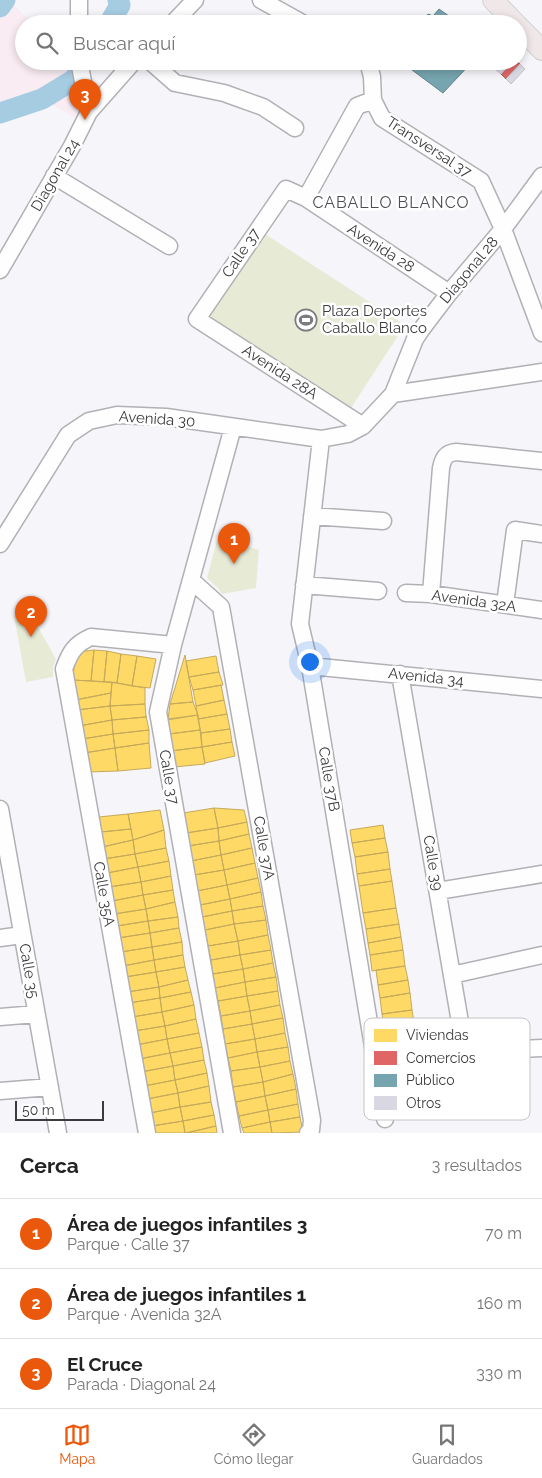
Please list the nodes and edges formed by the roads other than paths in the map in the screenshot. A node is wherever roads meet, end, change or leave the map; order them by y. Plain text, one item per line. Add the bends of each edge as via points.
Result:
1 (80, 0) edge
2 (195, 0) edge
3 (261, 0) edge
4 (494, 0) edge
5 (79, 15) edge
6 (181, 15) edge
7 (288, 15) edge
8 (508, 15) edge
9 (527, 35) edge
10 (542, 50) edge
11 (81, 70) edge
12 (126, 70) edge
13 (161, 70) edge
14 (370, 70) edge
15 (373, 100) junction
16 (89, 112) junction
17 (295, 128) dead end
18 (54, 176) junction
19 (542, 176) edge
20 (286, 189) joint
21 (306, 198) junction
22 (503, 229) junction
23 (169, 246) dead end
24 (0, 270) edge
25 (449, 293) junction
26 (197, 319) joint
27 (542, 333) edge
28 (542, 372) edge
29 (393, 394) junction
30 (363, 426) junction
31 (233, 427) junction
32 (348, 434) joint
33 (322, 439) junction
34 (542, 461) edge
35 (312, 516) junction
36 (383, 521) dead end
37 (542, 534) edge
38 (0, 544) edge
39 (191, 580) junction
40 (304, 585) junction
41 (378, 591) dead end
42 (406, 593) dead end
43 (431, 594) junction
44 (505, 604) junction
45 (542, 610) edge
46 (173, 645) junction
47 (310, 666) junction
48 (400, 674) junction
49 (542, 689) edge
50 (0, 809) edge
51 (5, 863) edge
52 (542, 874) edge
53 (438, 891) junction
54 (22, 935) junction
55 (0, 938) edge
56 (542, 955) edge
57 (452, 975) junction
58 (36, 1014) junction
59 (0, 1017) edge
60 (369, 1018) edge
61 (459, 1018) edge
62 (50, 1088) junction
63 (0, 1092) edge
64 (310, 1132) edge
65 (58, 1133) edge
66 (147, 1133) edge
67 (232, 1133) edge

1 - 5 street
2 - 6 street
3 - 7 street
4 - 8 main road
9 - 10 main road
11 - 16 street
12 - 16 street, Diagonal 24
13 - 17 street via 175,82 224,93 263,107
14 - 15 street, Transversal 37
15 - 21 street via 357,106
15 - 22 street, Transversal 37 via 382,118 481,181
16 - 18 street, Diagonal 24
18 - 23 street
18 - 24 street, Diagonal 24
19 - 22 street, Diagonal 28
20 - 21 street, Avenida 28
20 - 26 street, Calle 37
21 - 25 street, Avenida 28
22 - 25 street, Diagonal 28
22 - 27 street, Transversal 37
25 - 29 street, Diagonal 28 via 415,339
26 - 30 street, Avenida 28A
28 - 29 street
29 - 30 street, Diagonal 28
30 - 32 street, Diagonal 28
31 - 33 street, Avenida 30
31 - 38 street, Avenida 30 via 166,417 117,415 89,421 68,435
31 - 39 street, Calle 37
32 - 33 street, Avenida 30
33 - 35 street, Calle 37B
34 - 43 street via 449,453 442,461
35 - 36 street
35 - 40 street, Calle 37B
37 - 44 street via 515,530
39 - 46 street, Calle 37
39 - 64 street, Calle 37A via 221,607 310,1110
40 - 41 street
40 - 47 street, Calle 37B via 300,624
42 - 43 street, Avenida 32A
43 - 44 street, Avenida 32A
44 - 45 street, Avenida 32A
46 - 66 street, Calle 35A via 91,637 80,642 64,669
46 - 67 street, Calle 37 via 159,703 159,721
47 - 48 street, Avenida 34
47 - 60 street, Calle 37B
48 - 49 street, Avenida 34
48 - 53 street, Calle 39
50 - 51 street, Calle 35
51 - 54 street, Calle 35
52 - 53 street
53 - 57 street, Calle 39
54 - 55 street
54 - 58 street, Calle 35
56 - 57 street
57 - 61 street, Calle 39
58 - 59 street
58 - 62 street, Calle 35
62 - 63 street
62 - 65 street, Calle 35

